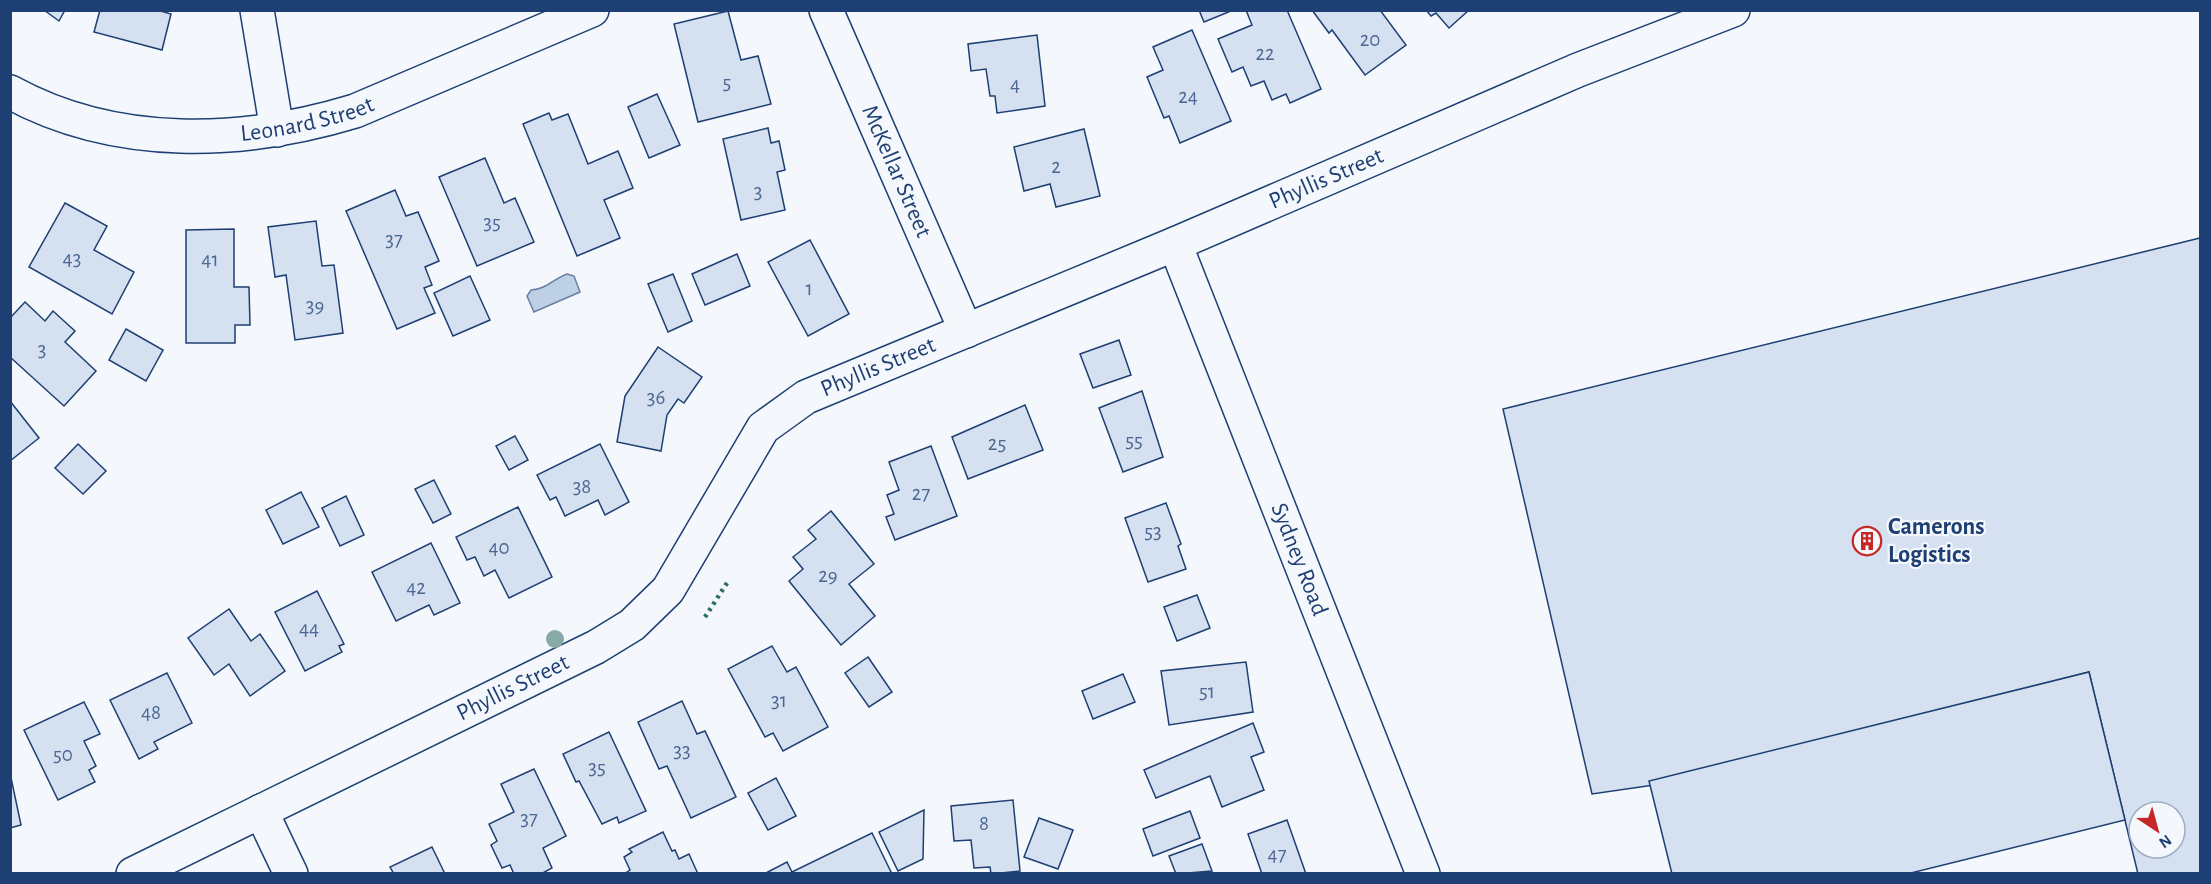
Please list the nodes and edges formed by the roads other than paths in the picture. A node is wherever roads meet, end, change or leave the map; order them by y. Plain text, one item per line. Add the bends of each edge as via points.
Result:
1 (258, 10) edge
2 (592, 10) edge
3 (826, 10) edge
4 (1733, 10) edge
5 (13, 101) edge
6 (277, 130) junction
7 (1175, 244) junction
8 (966, 331) junction
9 (261, 811) junction
10 (133, 873) edge
11 (291, 873) edge
12 (1423, 873) edge

1 - 6 street
2 - 6 street, Leonard Street via 355,111
3 - 8 street, McKellar Street
4 - 7 street, Phyllis Street via 1578,70
5 - 6 street, Leonard Street via 154,134 198,138
7 - 8 street, Phyllis Street
7 - 12 street, Sydney Road
8 - 9 street, Phyllis Street via 806,397 763,428 676,578 632,625 596,647
9 - 10 street, Phyllis Street
9 - 11 street

